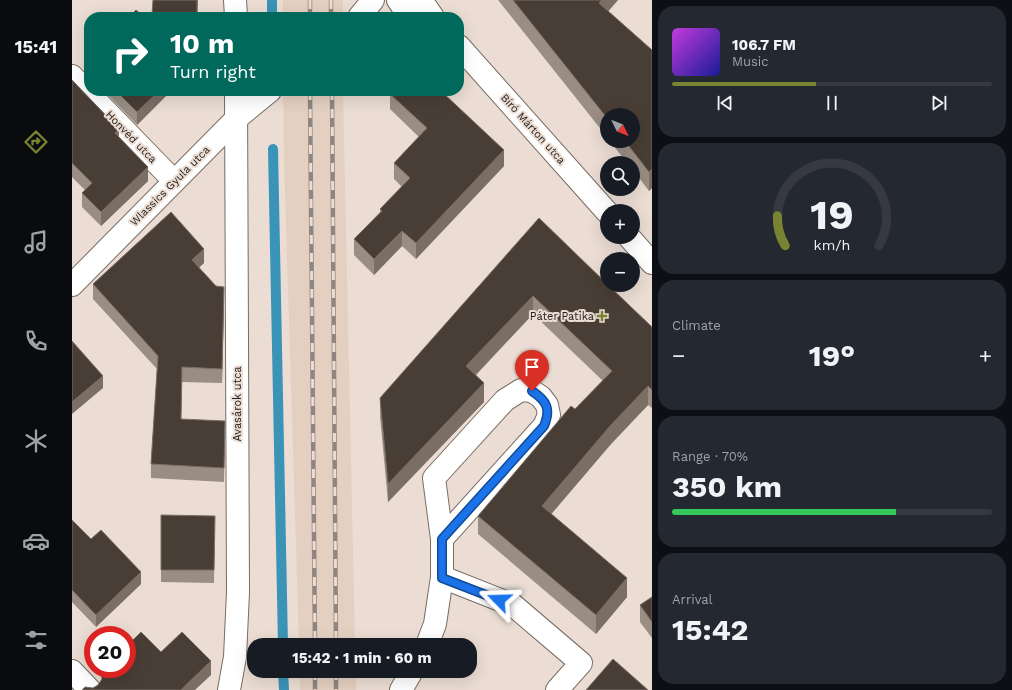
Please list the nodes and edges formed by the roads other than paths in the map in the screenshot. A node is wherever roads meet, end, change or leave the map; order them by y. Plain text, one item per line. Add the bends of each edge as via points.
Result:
1 (236, 0) edge
2 (373, 0) edge
3 (398, 0) edge
4 (421, 0) edge
5 (236, 12) edge
6 (363, 12) edge
7 (407, 12) edge
8 (429, 12) edge
9 (464, 52) edge
10 (72, 76) edge
11 (84, 88) edge
12 (91, 96) edge
13 (236, 96) edge
14 (264, 96) edge
15 (237, 118) junction
16 (174, 181) junction
17 (600, 204) edge
18 (635, 244) edge
19 (652, 263) edge
20 (72, 285) edge
21 (442, 539) junction
22 (442, 578) junction
23 (431, 638) edge
24 (72, 671) edge
25 (408, 678) edge
26 (90, 690) edge
27 (229, 690) edge
28 (401, 690) edge
29 (557, 690) edge

1 - 5 street
2 - 6 street
3 - 7 street
4 - 8 street
9 - 17 street, Bíró Márton utca
10 - 11 street, Honvéd utca
12 - 16 street, Honvéd utca
13 - 15 street
14 - 15 street, Wlassics Gyula utca
15 - 16 street, Wlassics Gyula utca
15 - 27 street, Avasárok utca via 238,592 235,657
16 - 20 street, Wlassics Gyula utca
18 - 19 street
21 - 21 street via 434,478 505,400 521,390 532,391 547,405 549,415 544,426
21 - 22 street
22 - 23 street via 436,624
22 - 29 street via 513,605 581,663
24 - 26 street
25 - 28 street

